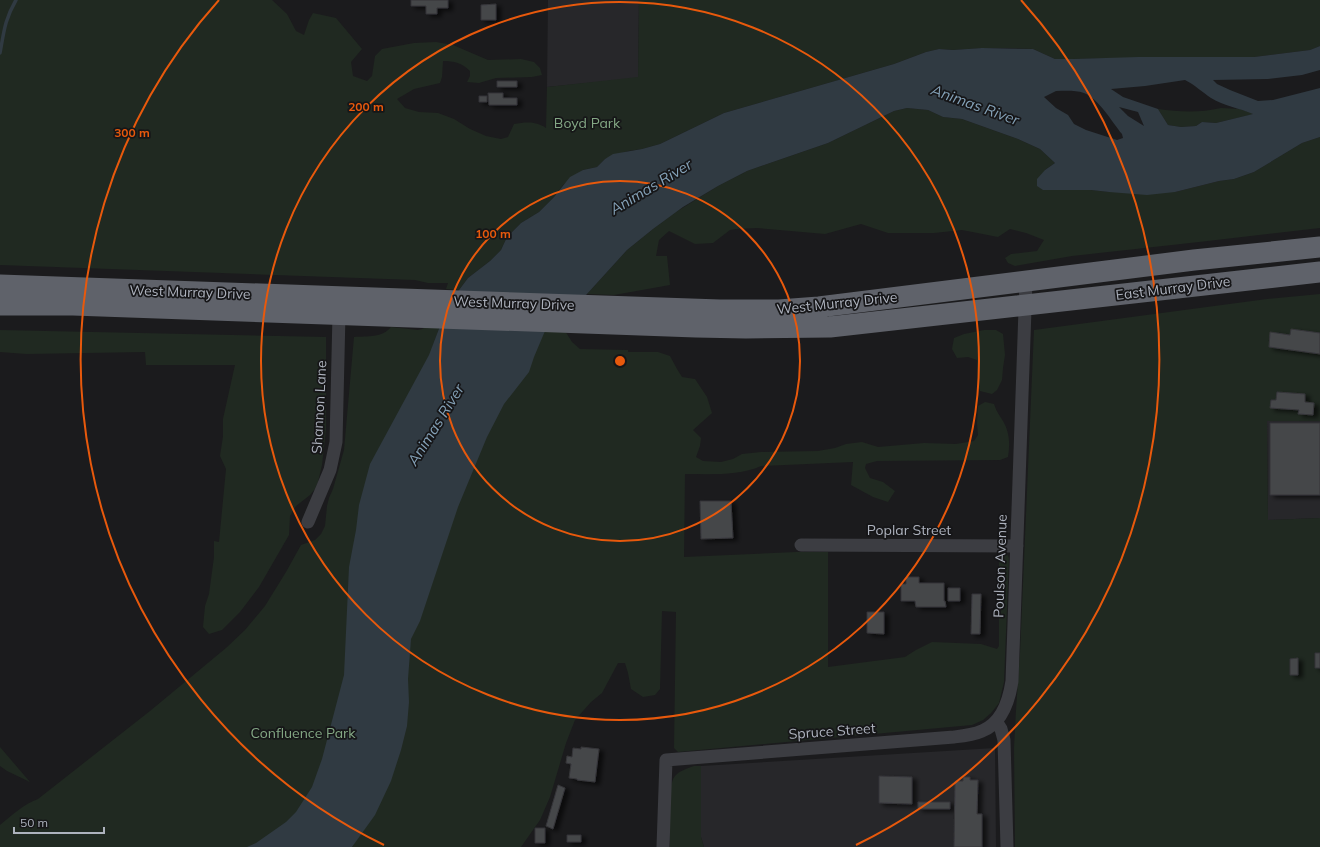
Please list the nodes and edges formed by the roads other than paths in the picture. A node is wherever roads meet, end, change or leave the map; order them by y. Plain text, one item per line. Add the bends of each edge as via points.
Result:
1 (1320, 247) edge
2 (1320, 272) edge
3 (1026, 281) junction
4 (0, 285) edge
5 (0, 305) edge
6 (1025, 306) junction
7 (340, 314) junction
8 (599, 315) junction
9 (308, 522) dead end
10 (801, 545) dead end
11 (1017, 546) junction
12 (996, 721) junction
13 (663, 847) edge
14 (1007, 847) edge

1 - 3 highway, East Murray Drive
2 - 6 highway, East Murray Drive
3 - 6 street, Poulson Avenue
3 - 8 highway, West Murray Drive via 819,307
4 - 8 highway, West Murray Drive via 428,300
5 - 7 highway, West Murray Drive via 81,305
6 - 8 highway, West Murray Drive via 818,328 746,328
6 - 11 street, Poulson Avenue
7 - 8 highway, West Murray Drive
7 - 9 street, Shannon Lane via 336,442 330,470
10 - 11 street, Poplar Street
11 - 12 street, Poulson Avenue via 1012,680 1006,706
12 - 13 street, Spruce Street via 980,732 954,737 666,760
12 - 14 street via 1004,740

